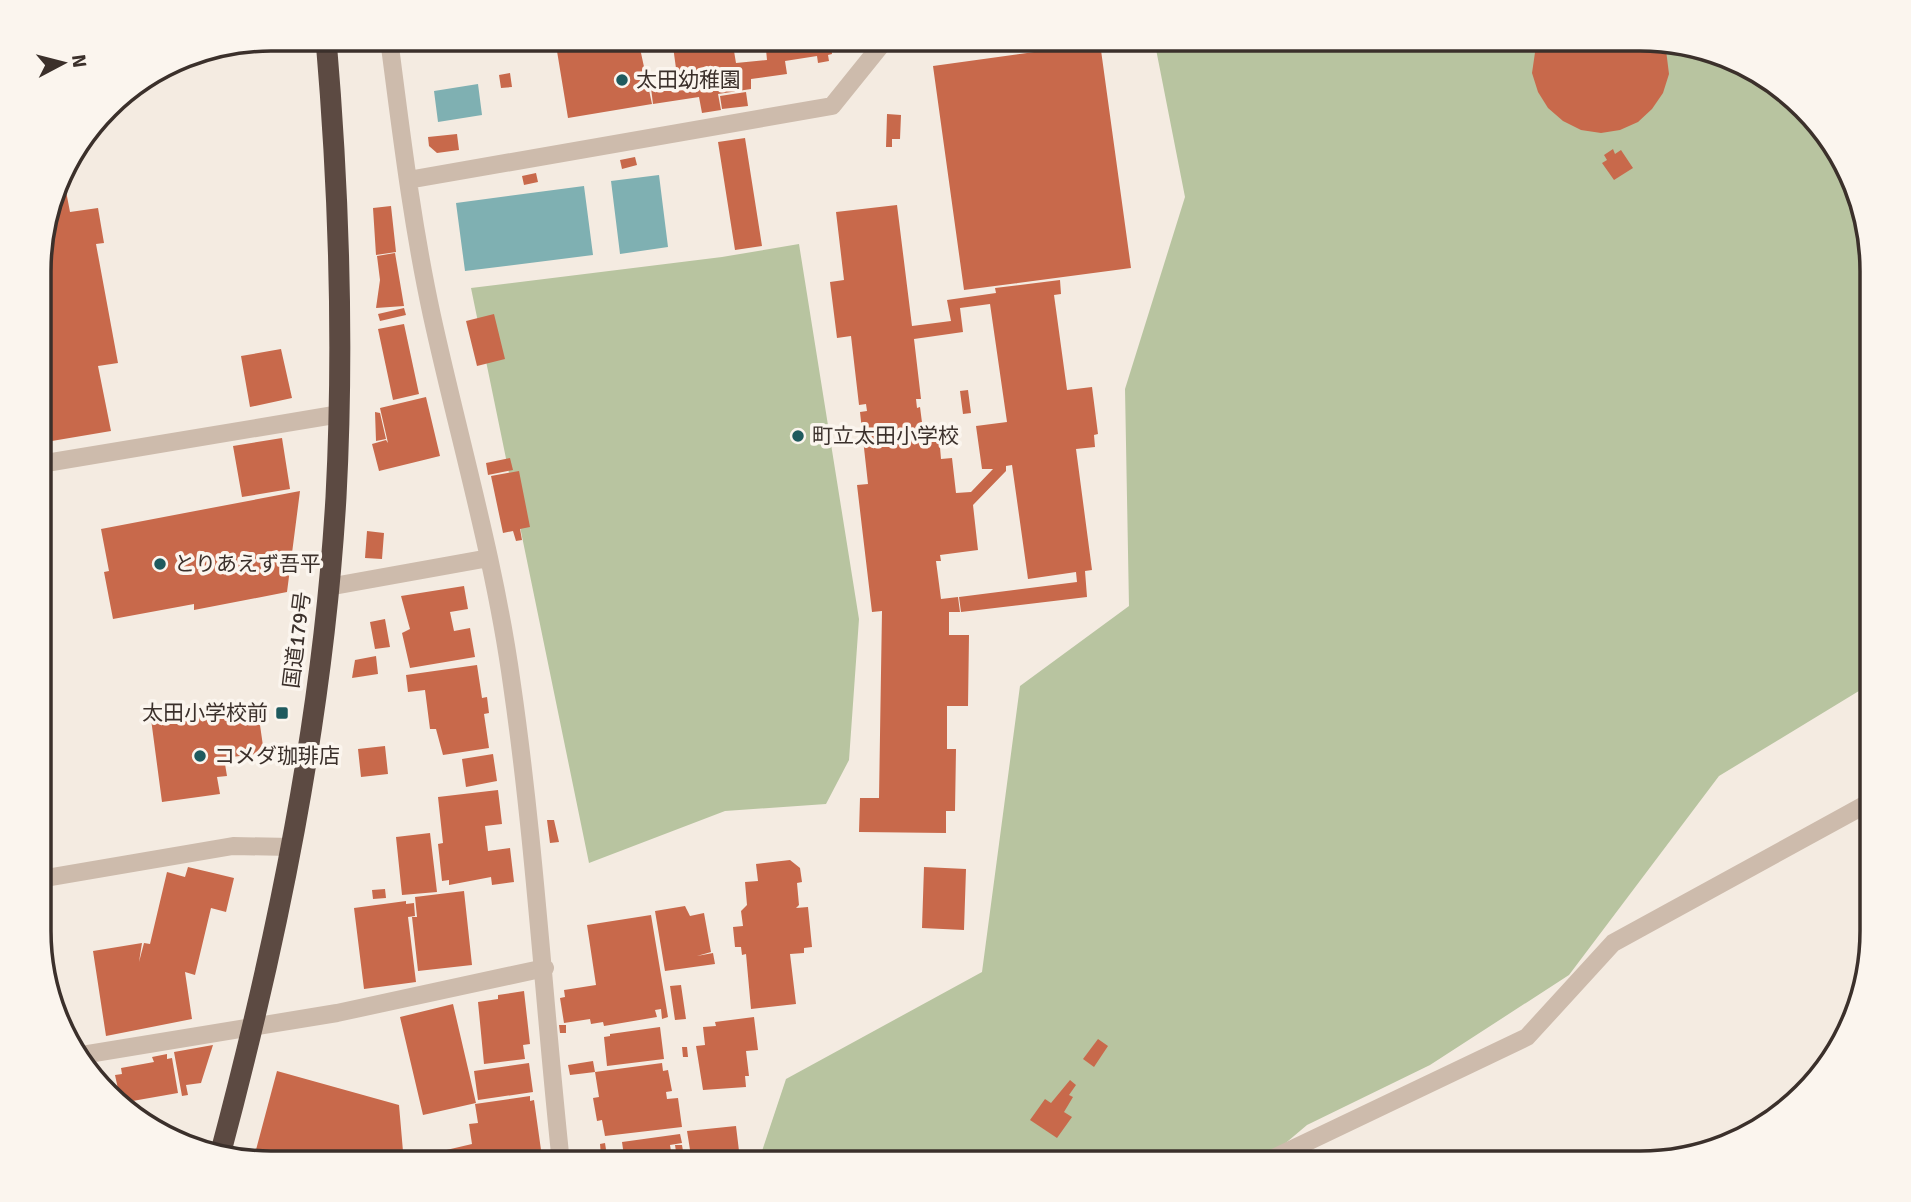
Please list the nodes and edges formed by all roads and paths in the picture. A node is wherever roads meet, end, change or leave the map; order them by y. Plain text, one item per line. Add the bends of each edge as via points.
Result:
1 (327, 51) edge
2 (391, 51) edge
3 (876, 51) edge
4 (408, 180) junction
5 (340, 414) junction
6 (51, 462) edge
7 (489, 558) junction
8 (328, 587) junction
9 (1860, 809) edge
10 (291, 847) junction
11 (51, 877) edge
12 (545, 968) junction
13 (254, 1027) junction
14 (89, 1054) edge
15 (223, 1146) edge
16 (560, 1151) edge
17 (1288, 1151) edge

1 - 5 highway, 国道179号
2 - 4 street
3 - 4 street via 832,106
4 - 7 street via 431,314
5 - 6 street
5 - 8 highway, 国道179号
7 - 8 street
7 - 12 street via 512,684
8 - 10 highway, 国道179号
9 - 17 street via 1613,943 1527,1037
10 - 11 street via 233,846
10 - 13 highway, 国道179号
12 - 13 street via 442,993
12 - 16 street
13 - 14 street
13 - 15 highway, 国道179号

